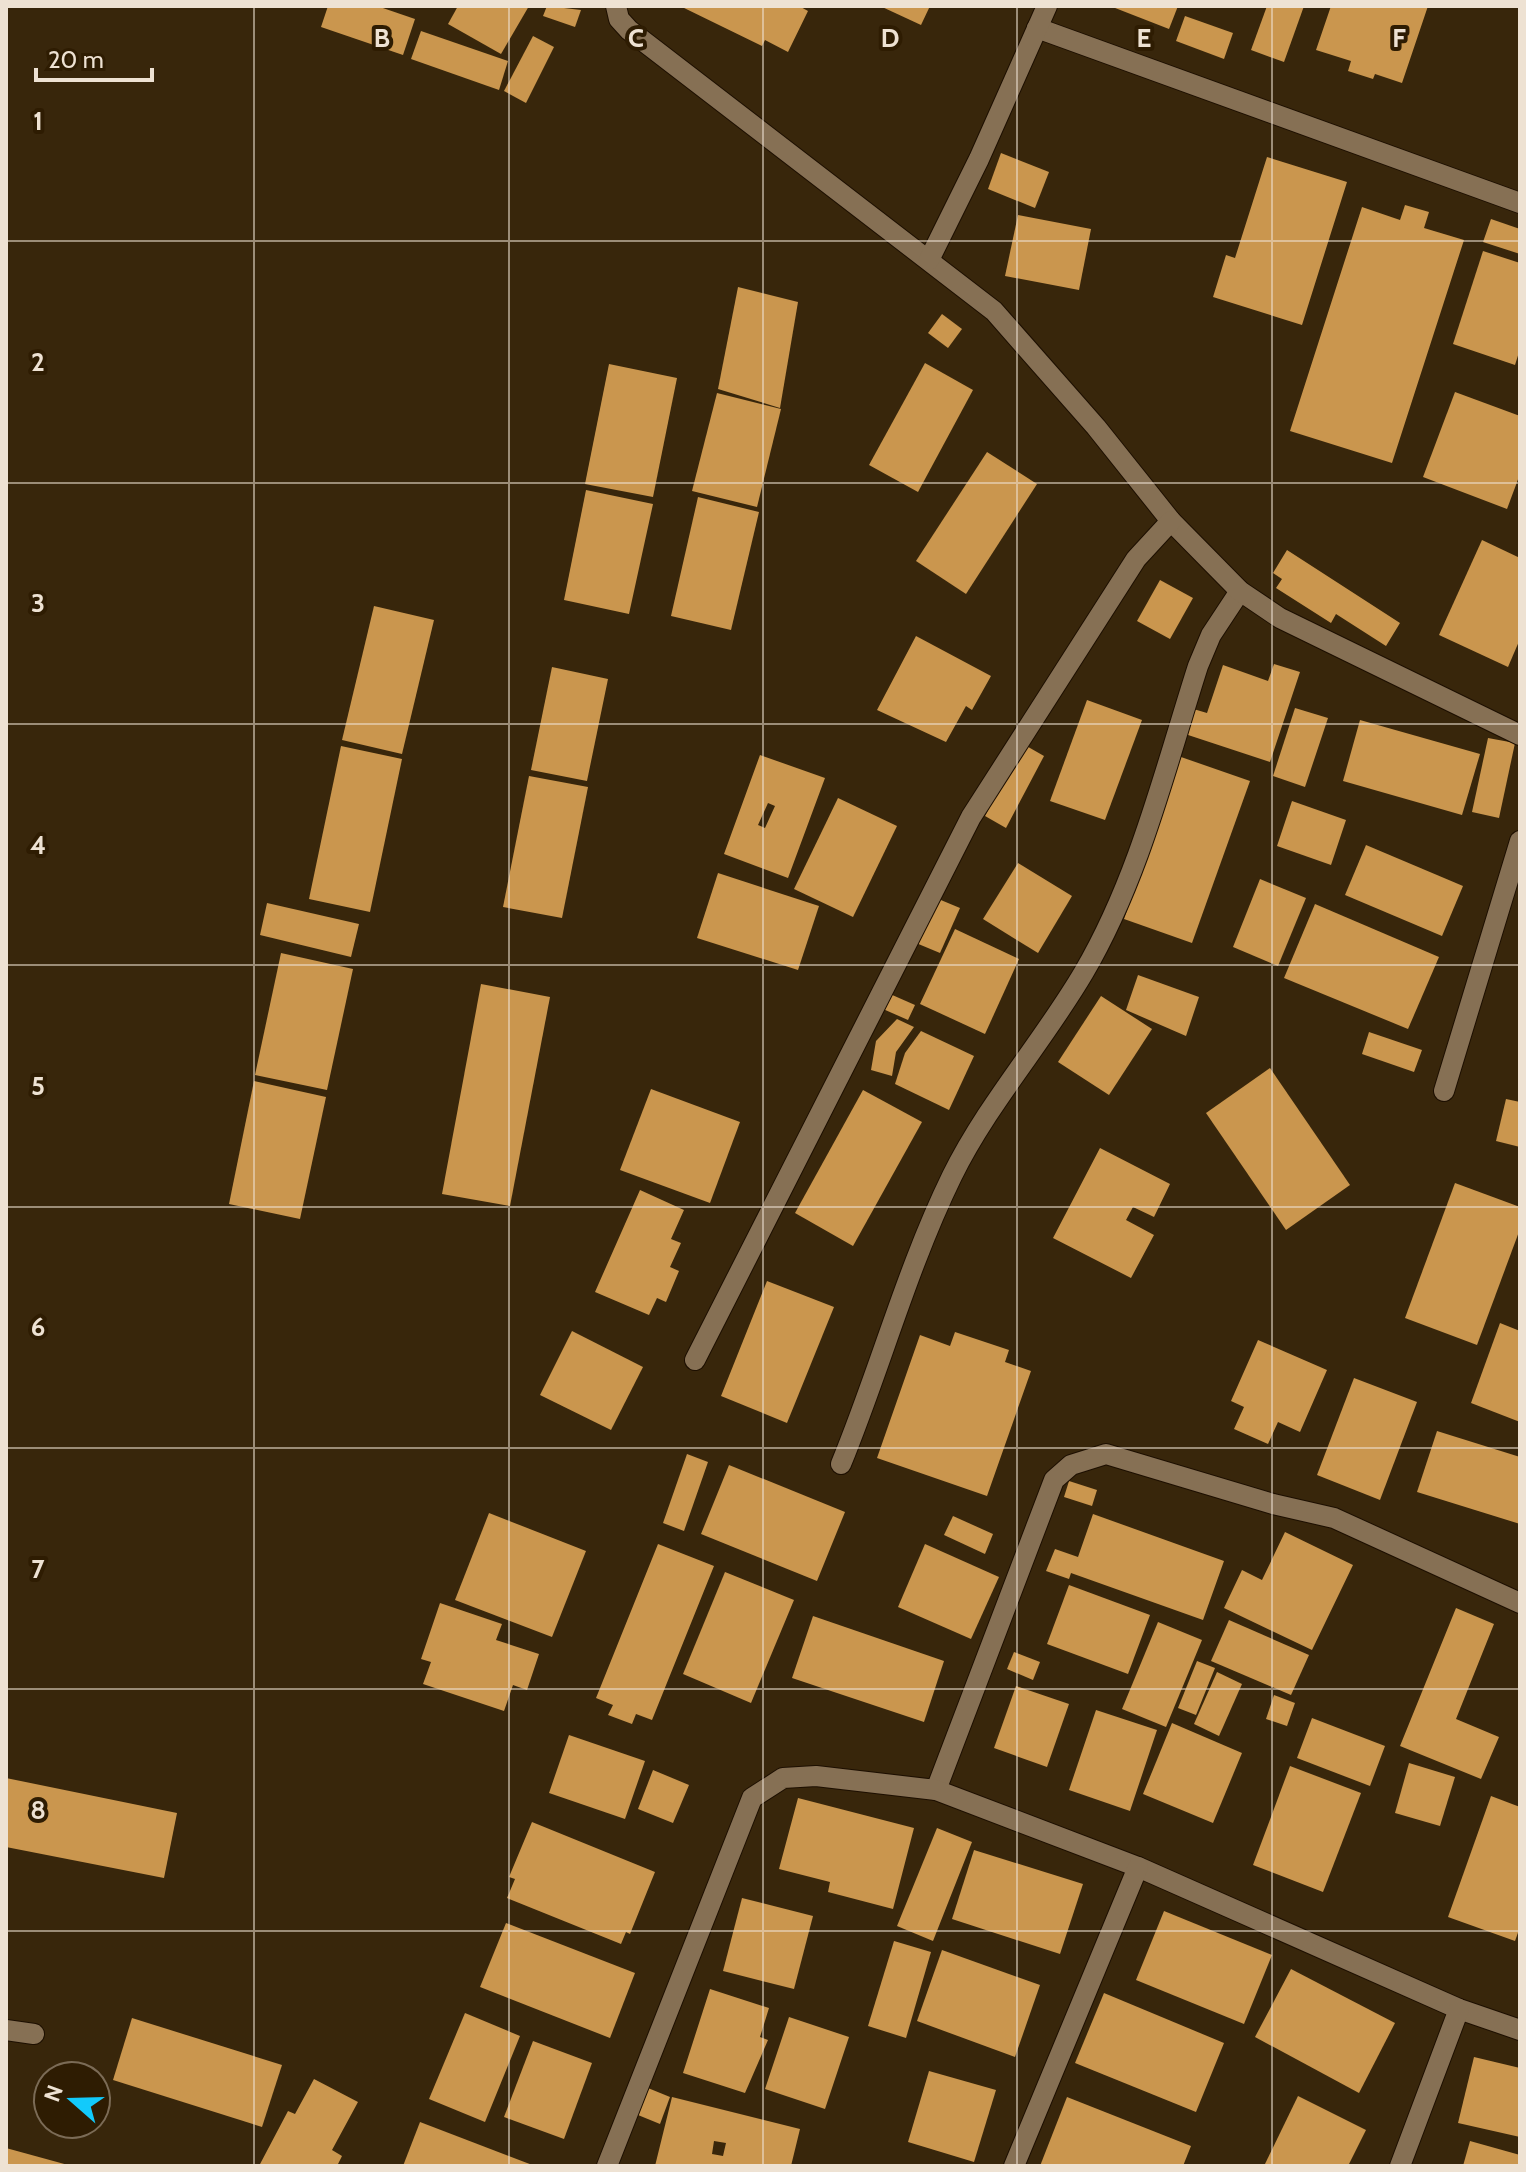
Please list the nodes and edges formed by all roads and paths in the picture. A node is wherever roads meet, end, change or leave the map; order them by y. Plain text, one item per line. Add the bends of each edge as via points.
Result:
1 (616, 6) edge
2 (1047, 6) edge
3 (1037, 28) junction
4 (1520, 203) edge
5 (929, 260) junction
6 (1171, 521) junction
7 (1240, 591) junction
8 (1520, 735) edge
9 (1520, 841) edge
10 (1444, 1091) dead end
11 (695, 1360) dead end
12 (841, 1464) dead end
13 (1520, 1603) edge
14 (936, 1790) junction
15 (1138, 1867) junction
16 (1459, 2009) junction
17 (6, 2030) edge
18 (1520, 2030) edge
19 (34, 2034) dead end
20 (607, 2166) edge
21 (1014, 2166) edge
22 (1400, 2166) edge

1 - 5 street via 629,30
2 - 3 street
3 - 4 street
3 - 5 street
5 - 6 street via 994,311
6 - 7 street
6 - 11 street via 1136,559 971,817
7 - 8 street via 1280,618
7 - 12 street via 1198,666 1124,893 1084,973 953,1174
9 - 10 street
13 - 14 street via 1334,1518 1106,1454 1071,1465 1054,1480
14 - 15 street
14 - 20 street via 816,1776 783,1778 752,1798
15 - 16 street
15 - 21 street
16 - 18 street
16 - 22 street
17 - 19 street

